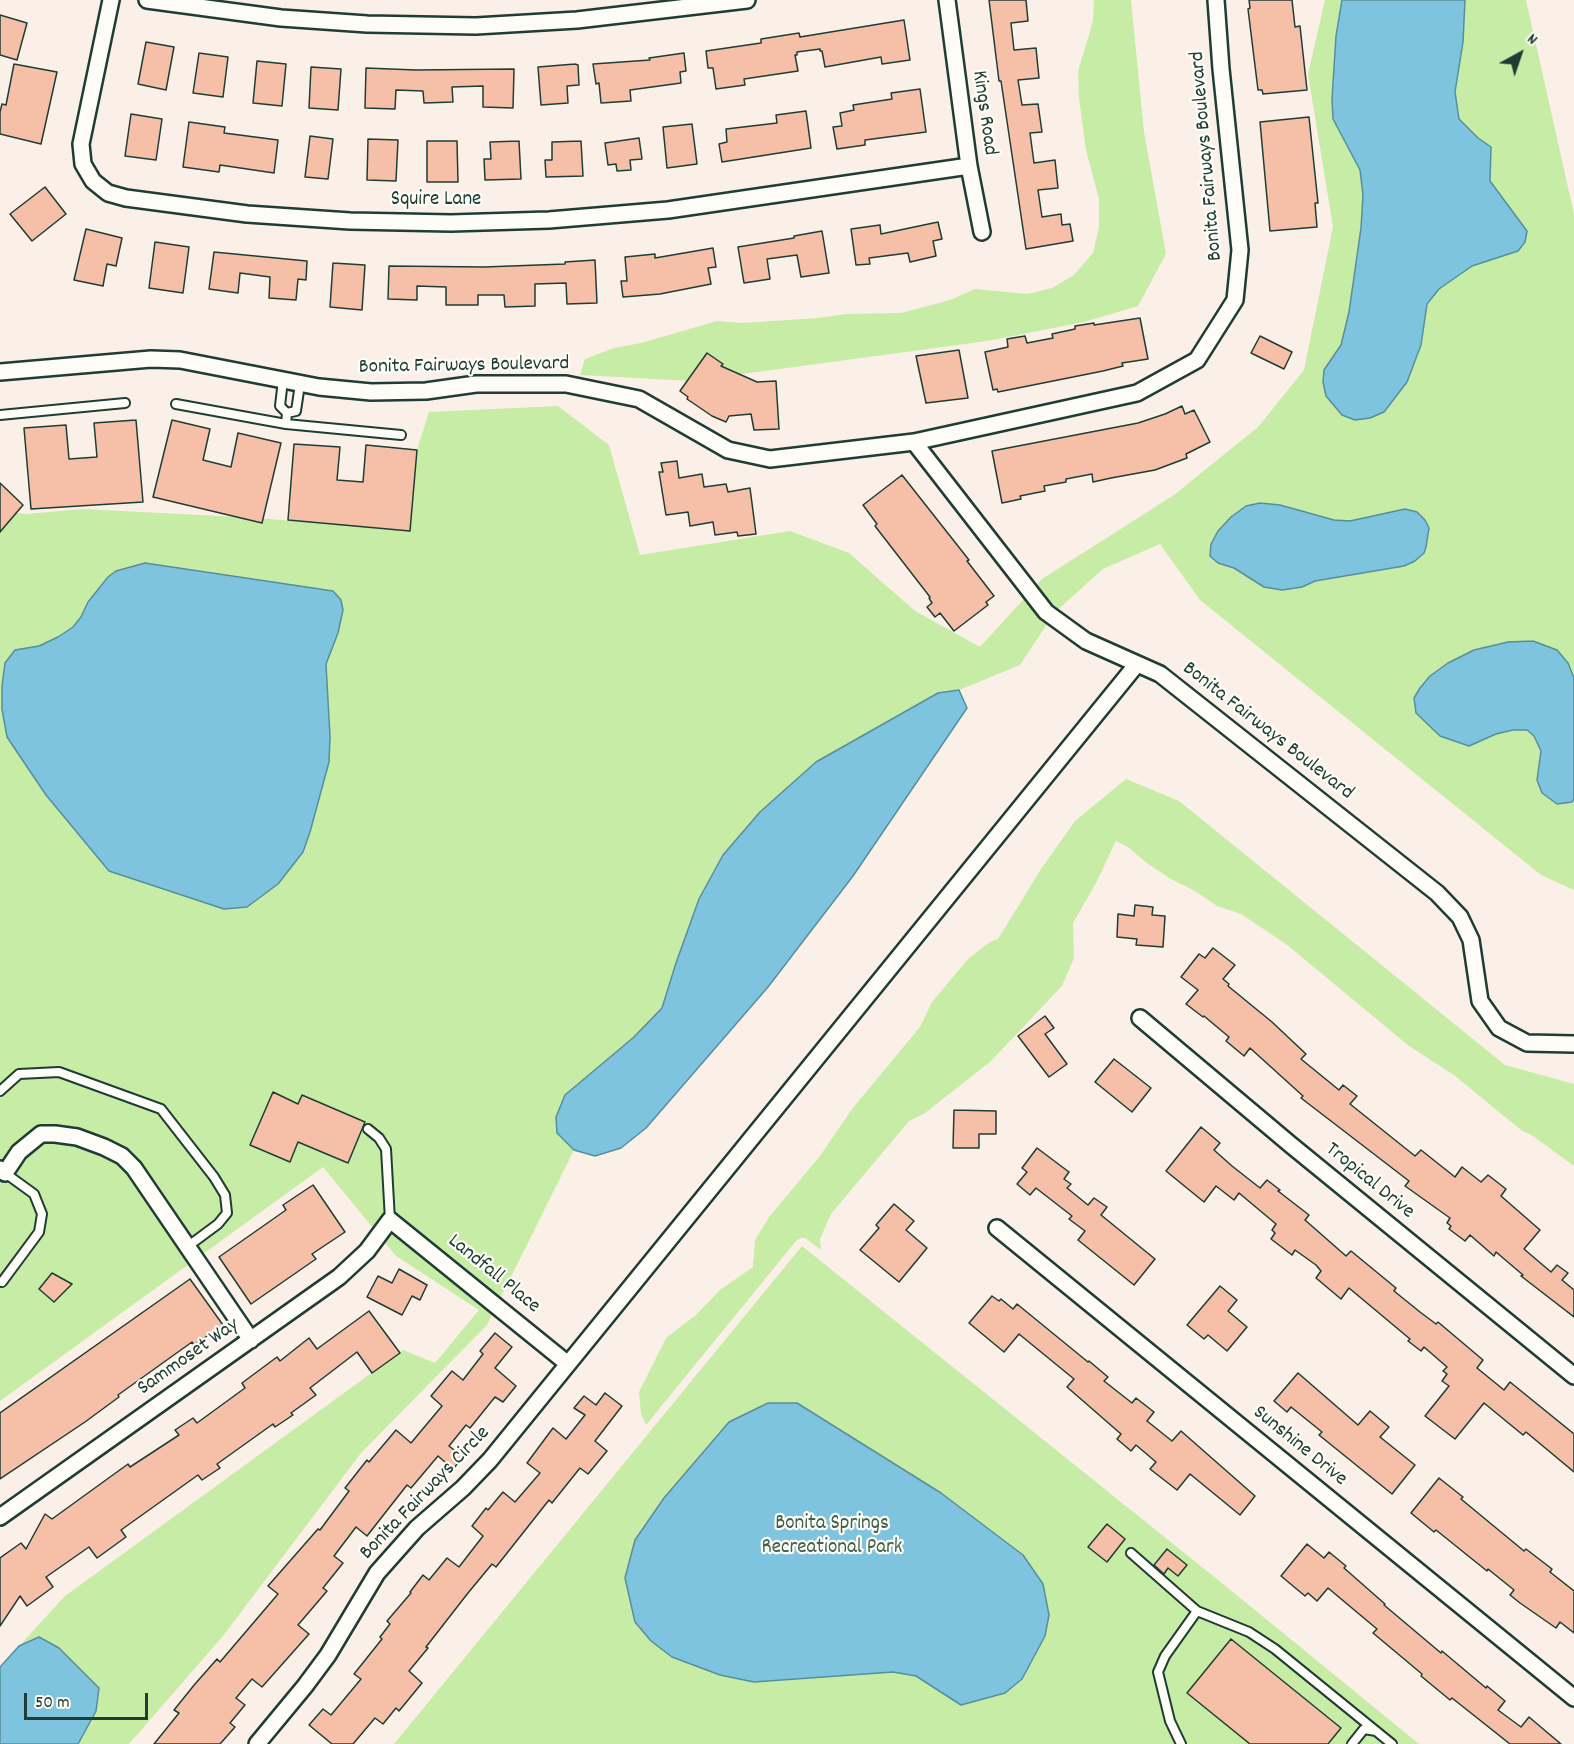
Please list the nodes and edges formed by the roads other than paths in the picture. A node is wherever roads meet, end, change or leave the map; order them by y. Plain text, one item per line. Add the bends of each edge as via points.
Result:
1 (111, 0) edge
2 (147, 0) edge
3 (747, 0) edge
4 (947, 0) edge
5 (1216, 0) edge
6 (969, 166) junction
7 (982, 232) dead end
8 (0, 372) edge
9 (283, 380) junction
10 (300, 384) junction
11 (126, 403) dead end
12 (176, 404) dead end
13 (287, 413) junction
14 (0, 415) edge
15 (286, 424) junction
16 (401, 435) dead end
17 (914, 442) junction
18 (1137, 664) junction
19 (1140, 1018) dead end
20 (1574, 1044) edge
21 (0, 1091) edge
22 (368, 1129) dead end
23 (2, 1171) edge
24 (390, 1220) junction
25 (997, 1228) dead end
26 (187, 1247) junction
27 (2, 1282) dead end
28 (251, 1340) junction
29 (568, 1364) junction
30 (1574, 1376) edge
31 (0, 1517) edge
32 (1131, 1553) dead end
33 (1197, 1611) junction
34 (1574, 1698) edge
35 (1376, 1731) junction
36 (257, 1744) edge
37 (1181, 1744) edge
38 (1352, 1744) edge
39 (1392, 1744) edge

1 - 6 street, Squire Lane via 81,144 83,164 93,181 108,193 126,198 247,214 350,221 549,220 668,210
2 - 3 street via 281,18 476,26 577,20
4 - 6 street, Kings Road
5 - 17 street, Bonita Fairways Boulevard via 1240,250 1234,300 1197,360 1137,393
6 - 7 street, Kings Road
8 - 9 street, Bonita Fairways Boulevard via 180,360
9 - 10 street, Bonita Fairways Boulevard
9 - 13 lane via 280,406
10 - 13 lane via 296,411
10 - 17 street, Bonita Fairways Boulevard via 371,392 426,391 476,384 566,384 639,399 728,450 770,459
11 - 14 lane
12 - 15 lane
13 - 15 lane
15 - 16 lane
17 - 18 street, Bonita Fairways Boulevard via 1046,612 1086,641
18 - 20 street, Bonita Fairways Boulevard via 1160,674 1437,893 1460,917 1472,940 1480,1001 1499,1028 1527,1043
18 - 29 street, Bonita Fairways Circle
19 - 30 street, Tropical Drive
21 - 26 lane via 19,1074 59,1072 160,1109 225,1195 227,1212 218,1224
22 - 24 lane via 386,1149
23 - 26 street via 41,1134 77,1137 104,1147 134,1168
23 - 27 lane via 34,1194 42,1214 39,1232
24 - 28 street, Sammoset Way via 354,1265
24 - 29 street, Landfall Place
25 - 34 street, Sunshine Drive
26 - 28 street
28 - 31 street, Sammoset Way
29 - 36 street, Bonita Fairways Circle via 490,1460 417,1528 377,1573 328,1655
32 - 33 lane
33 - 35 lane via 1249,1632 1275,1649
33 - 37 lane via 1158,1672 1170,1721
35 - 38 lane via 1364,1729
35 - 39 lane

